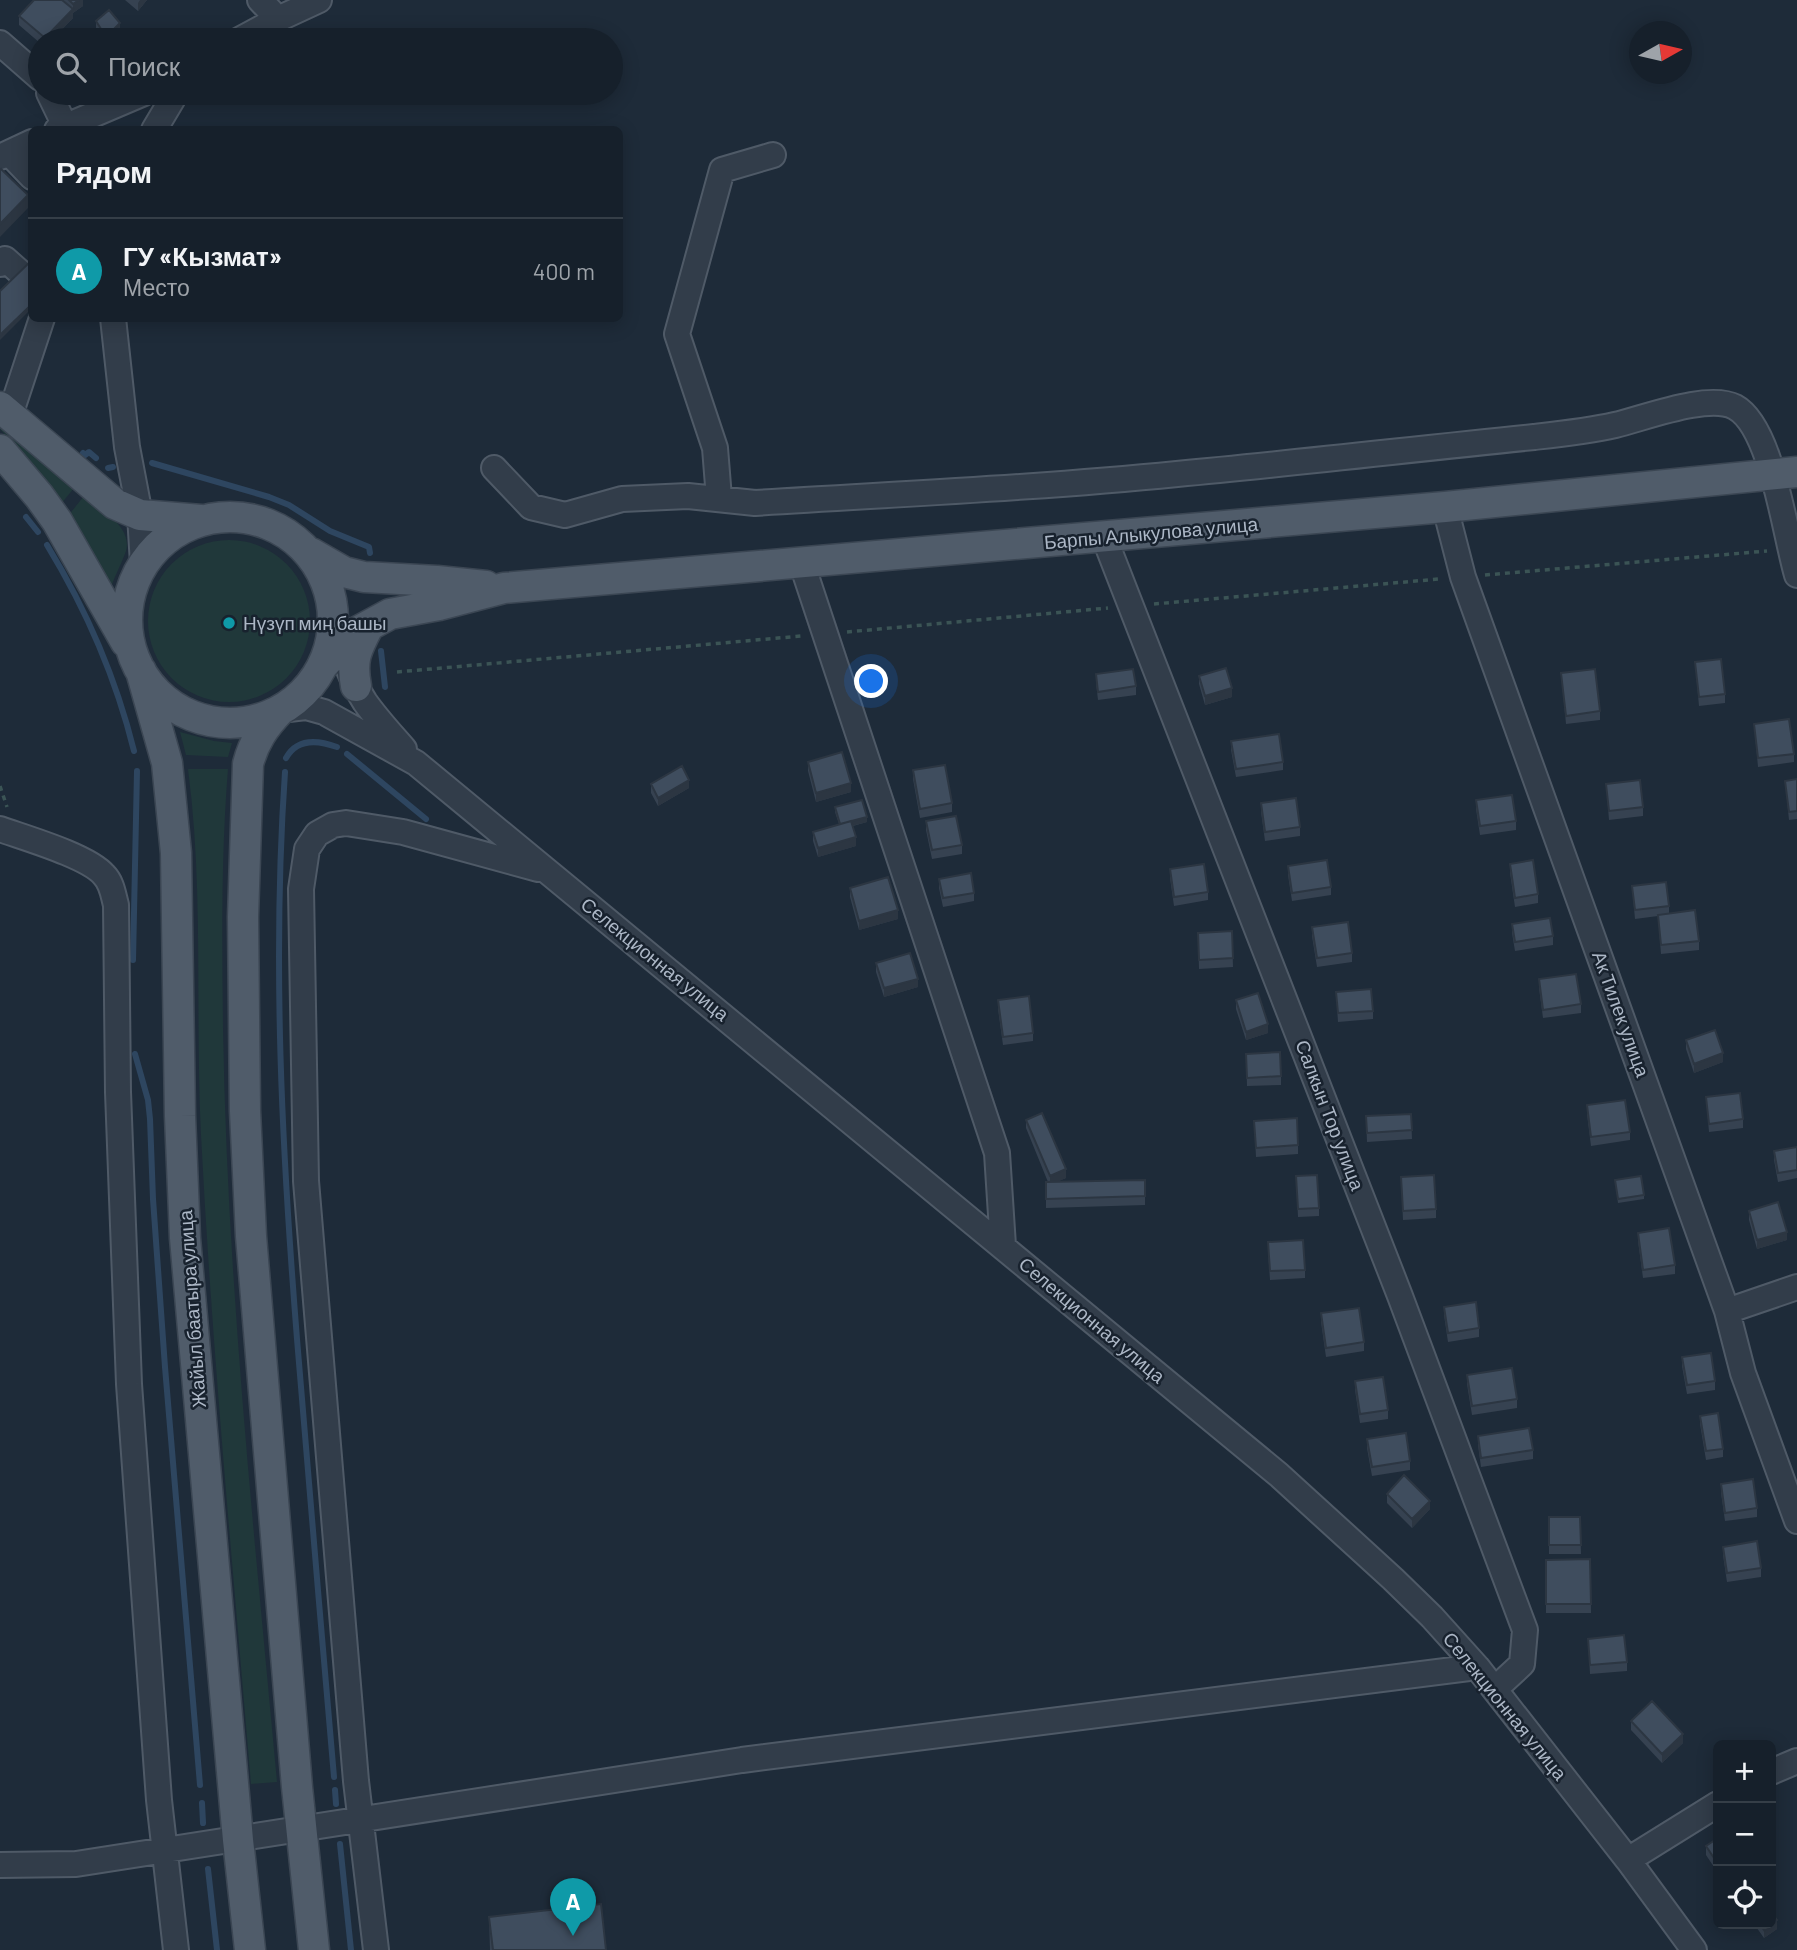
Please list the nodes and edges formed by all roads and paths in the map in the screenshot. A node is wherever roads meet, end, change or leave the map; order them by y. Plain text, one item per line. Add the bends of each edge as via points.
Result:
1 (260, 0) edge
2 (319, 0) edge
3 (278, 19) junction
4 (261, 28) edge
5 (0, 43) edge
6 (28, 68) edge
7 (53, 105) edge
8 (116, 105) edge
9 (169, 105) edge
10 (60, 126) edge
11 (66, 126) edge
12 (156, 126) edge
13 (14, 151) edge
14 (773, 155) dead end
15 (28, 171) edge
16 (0, 264) edge
17 (28, 279) edge
18 (40, 322) edge
19 (113, 322) edge
20 (5, 411) edge
21 (0, 450) edge
22 (494, 468) dead end
23 (1785, 473) edge
24 (719, 498) junction
25 (1445, 507) junction
26 (140, 514) junction
27 (201, 520) junction
28 (1104, 537) junction
29 (304, 547) junction
30 (1789, 549) junction
31 (143, 564) junction
32 (802, 564) junction
33 (1797, 575) edge
34 (1463, 577) junction
35 (504, 588) junction
36 (1130, 607) junction
37 (371, 623) junction
38 (825, 634) junction
39 (332, 656) junction
40 (137, 662) junction
41 (397, 672) dead end
42 (356, 686) junction
43 (280, 710) junction
44 (416, 763) junction
45 (0, 829) edge
46 (549, 872) junction
47 (1003, 1246) junction
48 (1797, 1287) edge
49 (1727, 1311) junction
50 (1797, 1521) edge
51 (1477, 1667) junction
52 (1495, 1689) junction
53 (1797, 1761) edge
54 (1776, 1770) edge
55 (1713, 1807) edge
56 (360, 1821) junction
57 (301, 1830) junction
58 (238, 1840) junction
59 (164, 1850) junction
60 (1628, 1860) junction
61 (0, 1865) edge
62 (176, 1950) edge
63 (250, 1950) edge
64 (314, 1950) edge
65 (376, 1950) edge
66 (1694, 1950) edge

1 - 3 street
2 - 3 street
3 - 4 street
5 - 6 street
7 - 10 street
8 - 11 street
9 - 12 street
13 - 15 street
14 - 24 street via 722,170 677,334 715,448
16 - 17 street via 5,259
18 - 20 street
19 - 26 street via 127,447
20 - 26 main road via 115,504
21 - 40 main road via 57,522
22 - 24 street via 531,507 565,515 622,499
23 - 24 street via 1749,418 1734,406 1716,402 1541,436 1175,475 755,503
23 - 25 main road, Барпы Алыкулова улица
23 - 30 street
25 - 28 main road, Барпы Алыкулова улица
25 - 34 street, Ак Тилек улица
26 - 27 main road
26 - 31 street
27 - 29 main road via 256,520 282,530
27 - 31 main road via 168,537
28 - 32 main road, Барпы Алыкулова улица
28 - 36 street, Салкын Тор улица
29 - 35 main road, Барпы Алыкулова улица via 326,564 364,577
29 - 39 main road via 325,578 333,614
30 - 33 street
30 - 34 path
31 - 40 main road via 129,599 128,636
32 - 35 main road, Барпы Алыкулова улица
32 - 38 street
34 - 36 path
34 - 49 street, Ак Тилек улица
35 - 37 main road, Барпы Алыкулова улица via 390,614
36 - 38 path
36 - 52 street, Салкын Тор улица via 1400,1296 1525,1630 1522,1664
37 - 39 main road, Барпы Алыкулова улица
37 - 42 main road via 355,653
38 - 41 path
38 - 47 street via 997,1153
39 - 42 street, Селекционная улица
39 - 43 main road via 303,693
40 - 43 main road via 164,699 197,717 233,723
40 - 58 main road, Жайыл баатыра улица via 167,763 177,853 185,1238
42 - 44 street, Селекционная улица
43 - 44 street, Селекционная улица via 306,707 324,712
43 - 57 main road via 252,746 248,764 243,918 245,1111 261,1364
44 - 46 street, Селекционная улица
45 - 59 street via 91,864 104,874 116,905 129,1384
46 - 47 street, Селекционная улица
46 - 56 street via 403,832 346,823 317,834 307,849 302,889 306,1181
47 - 51 street, Селекционная улица via 1279,1475 1392,1578
48 - 49 street
49 - 50 street, Ак Тилек улица via 1743,1373
51 - 52 street, Селекционная улица
51 - 56 street via 742,1760
52 - 60 street, Селекционная улица
53 - 54 street
55 - 60 street
56 - 57 street
56 - 65 street
57 - 58 street
57 - 64 main road
58 - 59 street
58 - 63 main road, Жайыл баатыра улица
59 - 61 street via 76,1864
59 - 62 street
60 - 66 street, Селекционная улица

